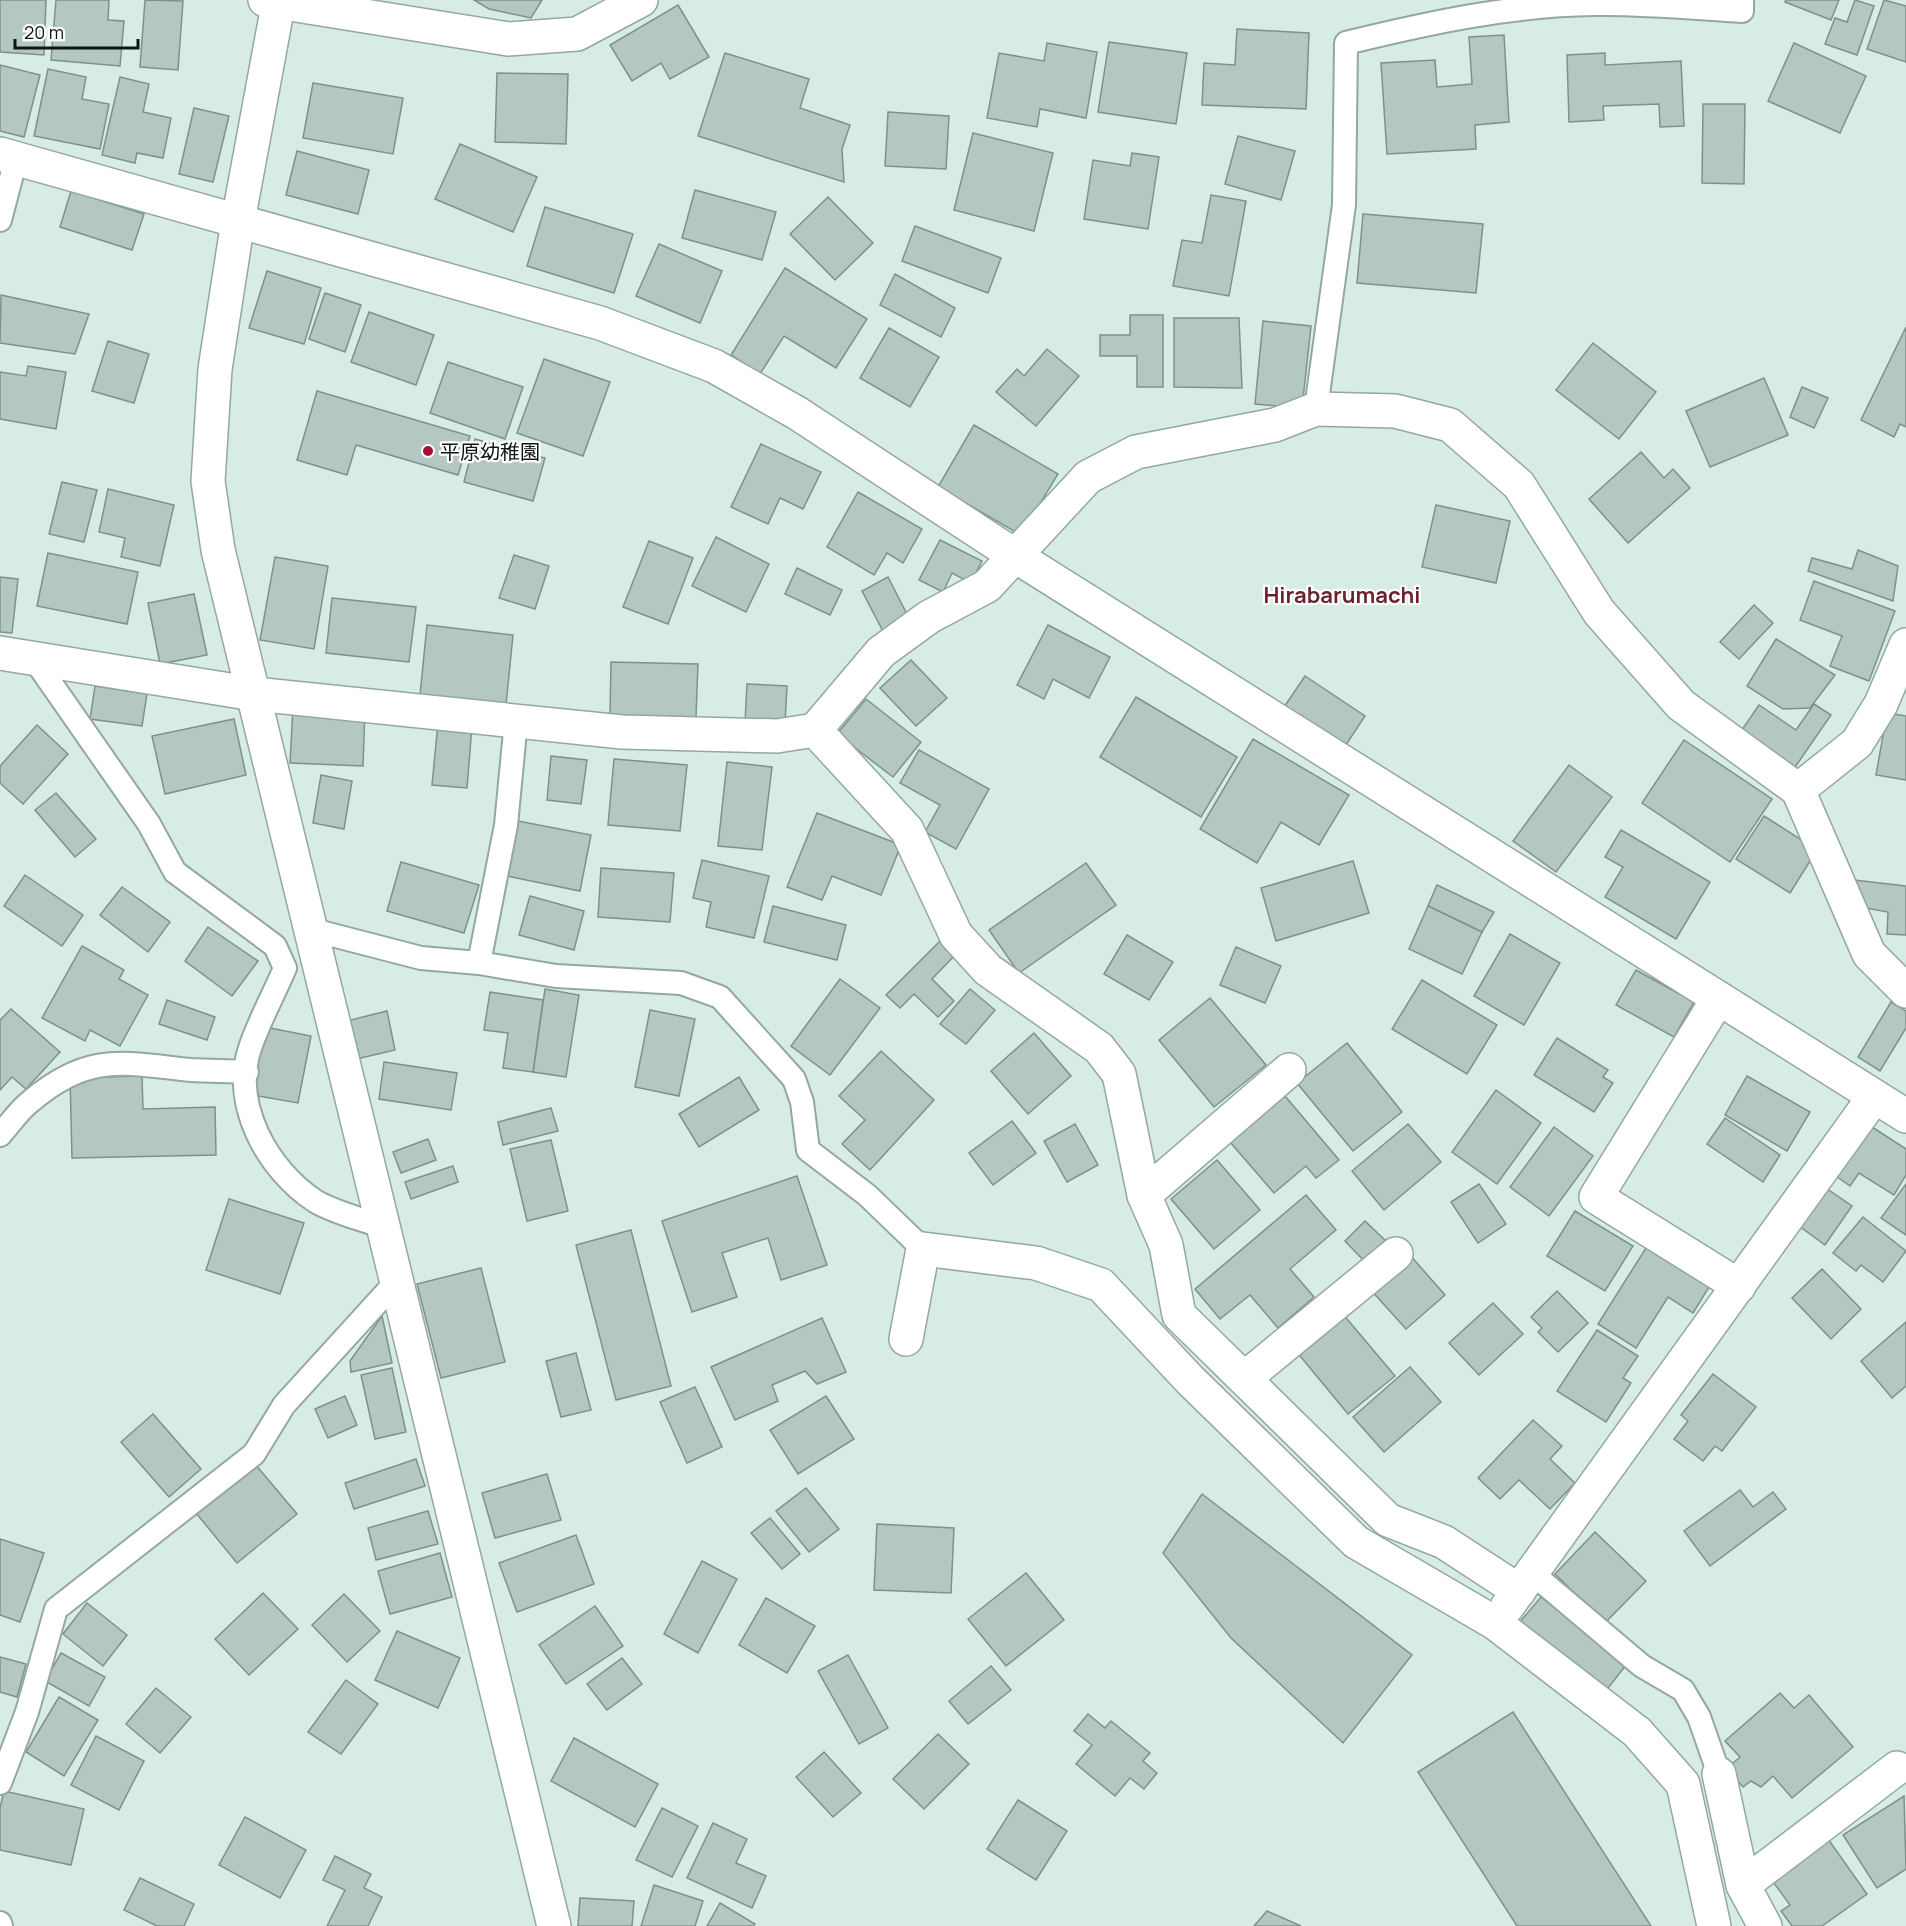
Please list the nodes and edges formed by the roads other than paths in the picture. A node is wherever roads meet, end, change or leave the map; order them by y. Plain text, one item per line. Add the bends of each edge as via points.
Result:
1 (641, 0) edge
2 (1742, 0) edge
3 (274, 1) edge
4 (8, 157) edge
5 (0, 220) edge
6 (238, 221) junction
7 (1316, 409) junction
8 (1017, 557) junction
9 (1906, 645) edge
10 (0, 653) edge
11 (34, 659) junction
12 (254, 694) junction
13 (516, 721) junction
14 (815, 729) junction
15 (1798, 790) junction
16 (309, 929) junction
17 (479, 963) junction
18 (1906, 991) edge
19 (1718, 999) junction
20 (1289, 1070) dead end
21 (247, 1072) junction
22 (1895, 1102) edge
23 (0, 1135) edge
24 (1144, 1195) junction
25 (383, 1227) junction
26 (924, 1250) junction
27 (1396, 1254) dead end
28 (396, 1282) junction
29 (1739, 1286) junction
30 (906, 1339) dead end
31 (1245, 1378) junction
32 (1526, 1582) junction
33 (1496, 1623) junction
34 (1897, 1768) dead end
35 (1719, 1774) joint
36 (0, 1784) edge
37 (1743, 1885) junction
38 (554, 1926) edge
39 (1714, 1926) edge
40 (1765, 1926) edge

1 - 3 street via 577,34 508,39
2 - 7 lane via 1742,11 1595,4 1505,11 1442,19 1346,43 1344,206
3 - 6 street
4 - 5 lane
4 - 6 street
6 - 8 street via 600,323 714,366 797,413
6 - 12 street via 215,369 208,481 218,550
7 - 8 street via 1275,425 1136,452 1088,477
7 - 15 street via 1395,411 1450,425 1519,485 1599,612 1681,705
8 - 14 street via 987,586 929,617 881,652
8 - 19 street
9 - 15 street via 1881,704 1857,742
10 - 11 street
11 - 12 street
11 - 21 lane via 149,824 175,872 275,946 285,968 249,1049
12 - 13 street
12 - 16 street
13 - 14 street via 622,732 765,736
13 - 17 lane via 506,825
14 - 24 street via 907,830 956,935 988,970 1099,1048 1119,1074
15 - 18 street via 1869,954
16 - 17 lane via 422,958
16 - 25 street
17 - 26 lane via 556,976 681,983 720,997 794,1079 802,1102 808,1150 867,1195
19 - 22 street
19 - 29 street via 1596,1197
20 - 24 street
21 - 23 lane via 130,1062 91,1066 59,1079 29,1102
21 - 25 lane via 245,1089 254,1127 279,1171 316,1202
22 - 29 street
24 - 31 street via 1166,1245 1179,1315
25 - 28 street
26 - 30 street
26 - 33 street via 1036,1263 1101,1285 1198,1388 1356,1542
27 - 31 street
28 - 36 lane via 284,1405 255,1454 56,1609 27,1712
28 - 38 street
29 - 32 street
31 - 32 street via 1388,1520
32 - 33 street
32 - 35 lane via 1642,1666 1683,1690 1699,1717
33 - 39 street via 1637,1732 1683,1784
34 - 37 street
35 - 37 street
37 - 40 street

